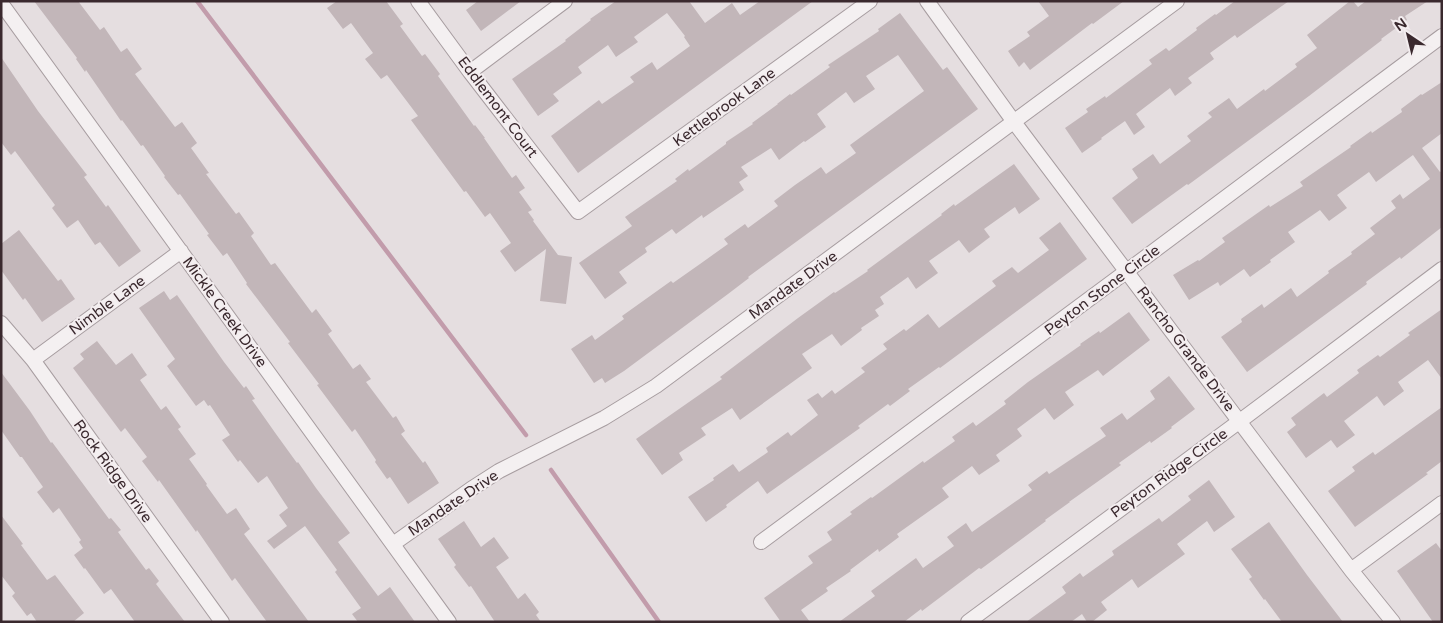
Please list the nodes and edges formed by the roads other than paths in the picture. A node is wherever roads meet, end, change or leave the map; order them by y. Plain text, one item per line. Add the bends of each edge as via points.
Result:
1 (418, 1) edge
2 (565, 1) edge
3 (870, 1) edge
4 (927, 1) edge
5 (1177, 1) edge
6 (1, 3) edge
7 (1442, 36) edge
8 (470, 72) junction
9 (1014, 122) junction
10 (578, 212) joint
11 (181, 251) junction
12 (1442, 269) edge
13 (1127, 271) junction
14 (1, 323) edge
15 (33, 360) junction
16 (1240, 421) junction
17 (1442, 503) edge
18 (761, 542) dead end
19 (393, 544) junction
20 (1351, 570) junction
21 (222, 622) edge
22 (449, 622) edge
23 (968, 622) edge
24 (1393, 622) edge

1 - 8 street, Eddlemont Court
2 - 8 street
3 - 10 street, Kettlebrook Lane
4 - 9 street, Rancho Grande Drive
5 - 9 street, Mandate Drive
6 - 11 street, Mickle Creek Drive
7 - 13 street, Peyton Stone Circle
8 - 10 street, Eddlemont Court
9 - 13 street, Rancho Grande Drive
9 - 19 street, Mandate Drive via 640,397 499,471
11 - 15 street, Nimble Lane
11 - 19 street, Mickle Creek Drive
12 - 16 street, Peyton Ridge Circle
13 - 16 street, Rancho Grande Drive
13 - 18 street, Peyton Stone Circle
14 - 15 street, Rock Ridge Drive
15 - 21 street, Rock Ridge Drive
16 - 20 street, Rancho Grande Drive
16 - 23 street, Peyton Ridge Circle
17 - 20 street
19 - 22 street, Mickle Creek Drive
20 - 24 street, Rancho Grande Drive

